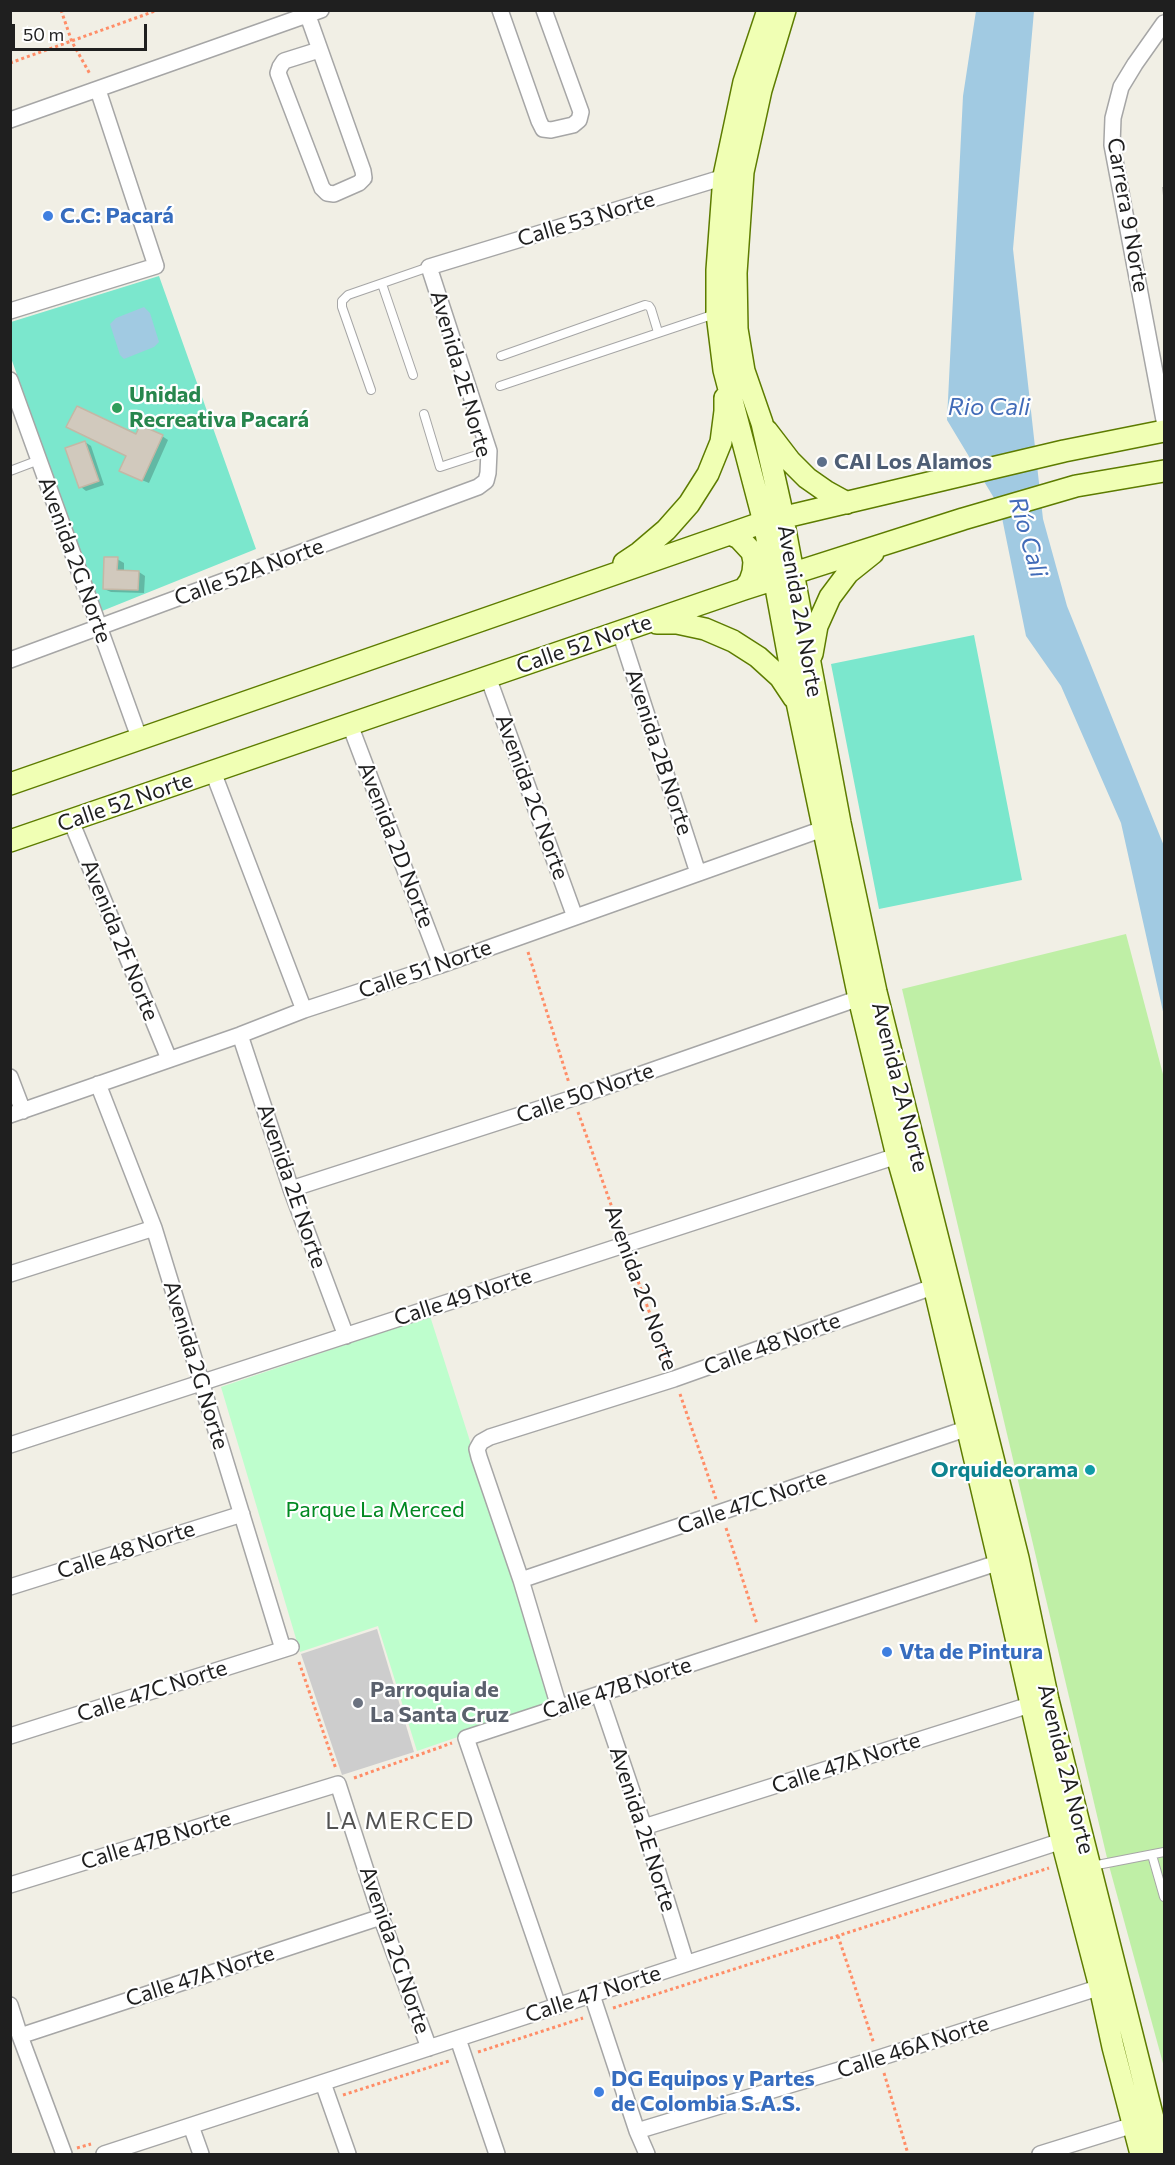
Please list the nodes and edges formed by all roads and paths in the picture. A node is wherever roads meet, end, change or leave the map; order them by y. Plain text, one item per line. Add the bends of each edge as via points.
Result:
1 (62, 10) edge
2 (158, 10) edge
3 (500, 10) edge
4 (544, 10) edge
5 (768, 10) edge
6 (785, 10) edge
7 (314, 13) edge
8 (1164, 22) edge
9 (72, 42) junction
10 (318, 50) junction
11 (10, 63) edge
12 (98, 90) junction
13 (10, 120) edge
14 (734, 174) junction
15 (429, 267) junction
16 (382, 284) junction
17 (10, 311) edge
18 (717, 314) junction
19 (658, 332) junction
20 (501, 356) dead end
21 (724, 370) junction
22 (413, 375) dead end
23 (10, 380) edge
24 (500, 386) dead end
25 (371, 390) dead end
26 (424, 414) dead end
27 (1164, 420) edge
28 (762, 423) junction
29 (1164, 431) edge
30 (489, 451) junction
31 (39, 460) junction
32 (10, 471) edge
33 (1164, 471) edge
34 (486, 481) joint
35 (872, 497) junction
36 (847, 503) junction
37 (777, 524) junction
38 (729, 534) junction
39 (896, 541) junction
40 (784, 576) junction
41 (577, 586) junction
42 (744, 588) junction
43 (648, 623) junction
44 (99, 627) junction
45 (620, 632) junction
46 (10, 660) edge
47 (488, 677) junction
48 (805, 696) junction
49 (350, 725) junction
50 (140, 740) junction
51 (213, 772) junction
52 (10, 784) edge
53 (71, 821) junction
54 (832, 826) junction
55 (10, 841) edge
56 (698, 873) junction
57 (575, 917) junction
58 (522, 935) junction
59 (441, 965) junction
60 (868, 995) junction
61 (304, 1010) junction
62 (240, 1035) junction
63 (169, 1059) junction
64 (10, 1077) edge
65 (98, 1084) junction
66 (573, 1098) junction
67 (17, 1113) edge
68 (906, 1153) junction
69 (291, 1189) junction
70 (154, 1228) junction
71 (625, 1245) junction
72 (10, 1274) edge
73 (942, 1284) junction
74 (346, 1336) junction
75 (674, 1379) junction
76 (203, 1384) junction
77 (975, 1426) junction
78 (10, 1445) edge
79 (721, 1512) junction
80 (242, 1514) junction
81 (1009, 1560) junction
82 (521, 1580) junction
83 (10, 1587) edge
84 (763, 1640) junction
85 (288, 1647) junction
86 (599, 1694) junction
87 (1039, 1702) junction
88 (559, 1707) junction
89 (10, 1736) edge
90 (466, 1738) junction
91 (340, 1783) junction
92 (644, 1827) junction
93 (1083, 1836) junction
94 (1062, 1841) junction
95 (1164, 1852) edge
96 (1152, 1855) junction
97 (1090, 1866) junction
98 (1051, 1867) dead end
99 (10, 1885) edge
100 (1164, 1897) edge
101 (832, 1916) junction
102 (381, 1917) junction
103 (838, 1936) junction
104 (686, 1964) junction
105 (1110, 1984) junction
106 (592, 1995) junction
107 (10, 2005) edge
108 (558, 2006) junction
109 (611, 2009) dead end
110 (585, 2017) dead end
111 (20, 2036) junction
112 (458, 2039) junction
113 (429, 2048) junction
114 (464, 2056) junction
115 (879, 2058) junction
116 (323, 2083) junction
117 (329, 2100) junction
118 (1153, 2118) junction
119 (1133, 2125) junction
120 (191, 2126) junction
121 (637, 2131) junction
122 (64, 2154) edge
123 (104, 2154) edge
124 (201, 2154) edge
125 (348, 2154) edge
126 (497, 2154) edge
127 (647, 2154) edge
128 (908, 2154) edge
129 (1040, 2154) edge
130 (1141, 2154) edge
131 (1162, 2154) edge

1 - 9 path
2 - 9 path
3 - 4 street via 539,121 543,129 551,130 573,124 581,112
5 - 14 main road, Avenida 2A Norte via 744,82
6 - 14 main road, Avenida 2A Norte
7 - 10 street
7 - 12 street
8 - 27 street, Carrera 9 Norte via 1121,87 1113,118 1113,145
9 - 11 path
9 - 12 path
10 - 10 street via 364,178 334,194 322,188 278,73 284,61
12 - 13 street
12 - 17 street via 156,266
14 - 15 street, Calle 53 Norte
14 - 18 main road, Avenida 2A Norte via 717,270
14 - 28 main road, Avenida 2A Norte via 737,329 744,371
15 - 16 lane
15 - 30 street, Avenida 2E Norte
16 - 22 lane
16 - 25 lane via 348,295 342,301
18 - 19 lane
18 - 21 main road, Avenida 2A Norte
19 - 20 lane via 651,309 645,305
19 - 24 lane
21 - 37 main road, Avenida 2A Norte
21 - 41 main road via 721,442 708,474 689,504 639,554
23 - 31 street, Avenida 2G Norte
26 - 30 lane via 440,467
28 - 36 main road via 790,461 827,492
28 - 37 main road, Avenida 2A Norte
29 - 35 main road
30 - 34 street, Avenida 2E Norte
31 - 32 lane
31 - 44 street, Avenida 2G Norte
33 - 39 main road, Calle 52 Norte via 1076,486
34 - 44 street, Calle 52A Norte
35 - 36 main road
35 - 37 main road via 852,514
36 - 37 main road
37 - 38 main road
37 - 40 main road, Avenida 2A Norte
38 - 41 main road
38 - 42 main road via 739,538 752,552 753,572
39 - 40 main road, Calle 52 Norte
39 - 48 main road via 848,573 830,597 817,626
40 - 42 main road, Calle 52 Norte
40 - 48 main road, Avenida 2A Norte
41 - 50 main road
42 - 43 main road, Calle 52 Norte
43 - 45 main road, Calle 52 Norte
43 - 48 main road via 677,623 733,641
44 - 46 street, Calle 52A Norte
44 - 50 street, Avenida 2G Norte
45 - 47 main road, Calle 52 Norte
45 - 56 street, Avenida 2B Norte
47 - 49 main road, Calle 52 Norte
47 - 57 street, Avenida 2C Norte
48 - 54 main road, Avenida 2A Norte
49 - 51 main road, Calle 52 Norte
49 - 59 street, Avenida 2D Norte
50 - 52 main road
51 - 53 main road, Calle 52 Norte
51 - 61 street
53 - 55 main road, Calle 52 Norte
53 - 63 street, Avenida 2F Norte
54 - 56 street, Calle 51 Norte
54 - 60 main road, Avenida 2A Norte
56 - 57 street, Calle 51 Norte
57 - 58 street, Calle 51 Norte
58 - 59 street, Calle 51 Norte
58 - 66 path, Avenida 2C Norte
59 - 61 street, Calle 51 Norte
60 - 66 street, Calle 50 Norte
60 - 68 main road, Avenida 2A Norte
61 - 62 street, Calle 51 Norte
62 - 63 street, Calle 51 Norte
62 - 69 street, Avenida 2E Norte
63 - 65 street, Calle 51 Norte
64 - 67 street
65 - 67 street, Calle 51 Norte
65 - 70 street, Avenida 2G Norte
66 - 69 street, Calle 50 Norte
66 - 71 path, Avenida 2C Norte
68 - 71 street, Calle 49 Norte
68 - 73 main road, Avenida 2A Norte
69 - 74 street, Avenida 2E Norte
70 - 72 street
70 - 76 street, Avenida 2G Norte
71 - 74 street, Calle 49 Norte
71 - 75 path, Avenida 2C Norte
73 - 75 street, Calle 48 Norte
73 - 77 main road, Avenida 2A Norte
74 - 76 street, Calle 49 Norte
75 - 79 path, Avenida 2C Norte
75 - 82 street, Calle 48 Norte via 481,1442 478,1457
76 - 78 street, Calle 49 Norte
76 - 80 street, Avenida 2G Norte
77 - 79 street, Calle 47C Norte
77 - 81 main road, Avenida 2A Norte
79 - 82 street, Calle 47C Norte
79 - 84 path, Avenida 2C Norte
80 - 83 street, Calle 48 Norte
80 - 85 street, Avenida 2G Norte
81 - 84 street, Calle 47B Norte
81 - 87 main road, Avenida 2A Norte
82 - 88 street
84 - 86 street, Calle 47B Norte
85 - 89 street, Calle 47C Norte
85 - 91 path
86 - 88 street, Calle 47B Norte
86 - 92 street, Avenida 2E Norte
87 - 92 street, Calle 47A Norte
87 - 93 main road, Avenida 2A Norte
87 - 94 main road, Avenida 2A Norte
88 - 90 street, Calle 47B Norte
90 - 91 path
90 - 108 street
91 - 99 street, Calle 47B Norte
91 - 102 street, Avenida 2G Norte
92 - 104 street, Avenida 2E Norte
93 - 94 street, Calle 47 Norte
93 - 97 main road, Avenida 2A Norte
94 - 101 street, Calle 47 Norte
94 - 105 main road, Avenida 2A Norte
95 - 96 lane
96 - 97 lane
96 - 100 lane
97 - 105 main road, Avenida 2A Norte
98 - 103 path
101 - 103 path
101 - 104 street, Calle 47 Norte
102 - 111 street, Calle 47A Norte
102 - 113 street, Avenida 2G Norte
103 - 109 path
103 - 115 path
104 - 106 street, Calle 47 Norte
105 - 115 street, Calle 46A Norte
105 - 118 main road, Avenida 2A Norte
105 - 119 main road, Avenida 2A Norte
106 - 108 street, Calle 47 Norte
106 - 121 street
107 - 111 street
108 - 112 street, Calle 47 Norte
110 - 114 path
111 - 122 street
112 - 113 street, Calle 47 Norte
112 - 114 street
113 - 116 street, Calle 47 Norte
114 - 117 path
114 - 126 street
115 - 121 street, Calle 46A Norte
115 - 128 path
116 - 117 street
116 - 120 street, Calle 47 Norte
117 - 125 street
118 - 119 street
118 - 131 main road, Avenida 2A Norte
119 - 129 street
119 - 130 main road, Avenida 2A Norte
120 - 123 street, Calle 47 Norte
120 - 124 street
121 - 127 street

